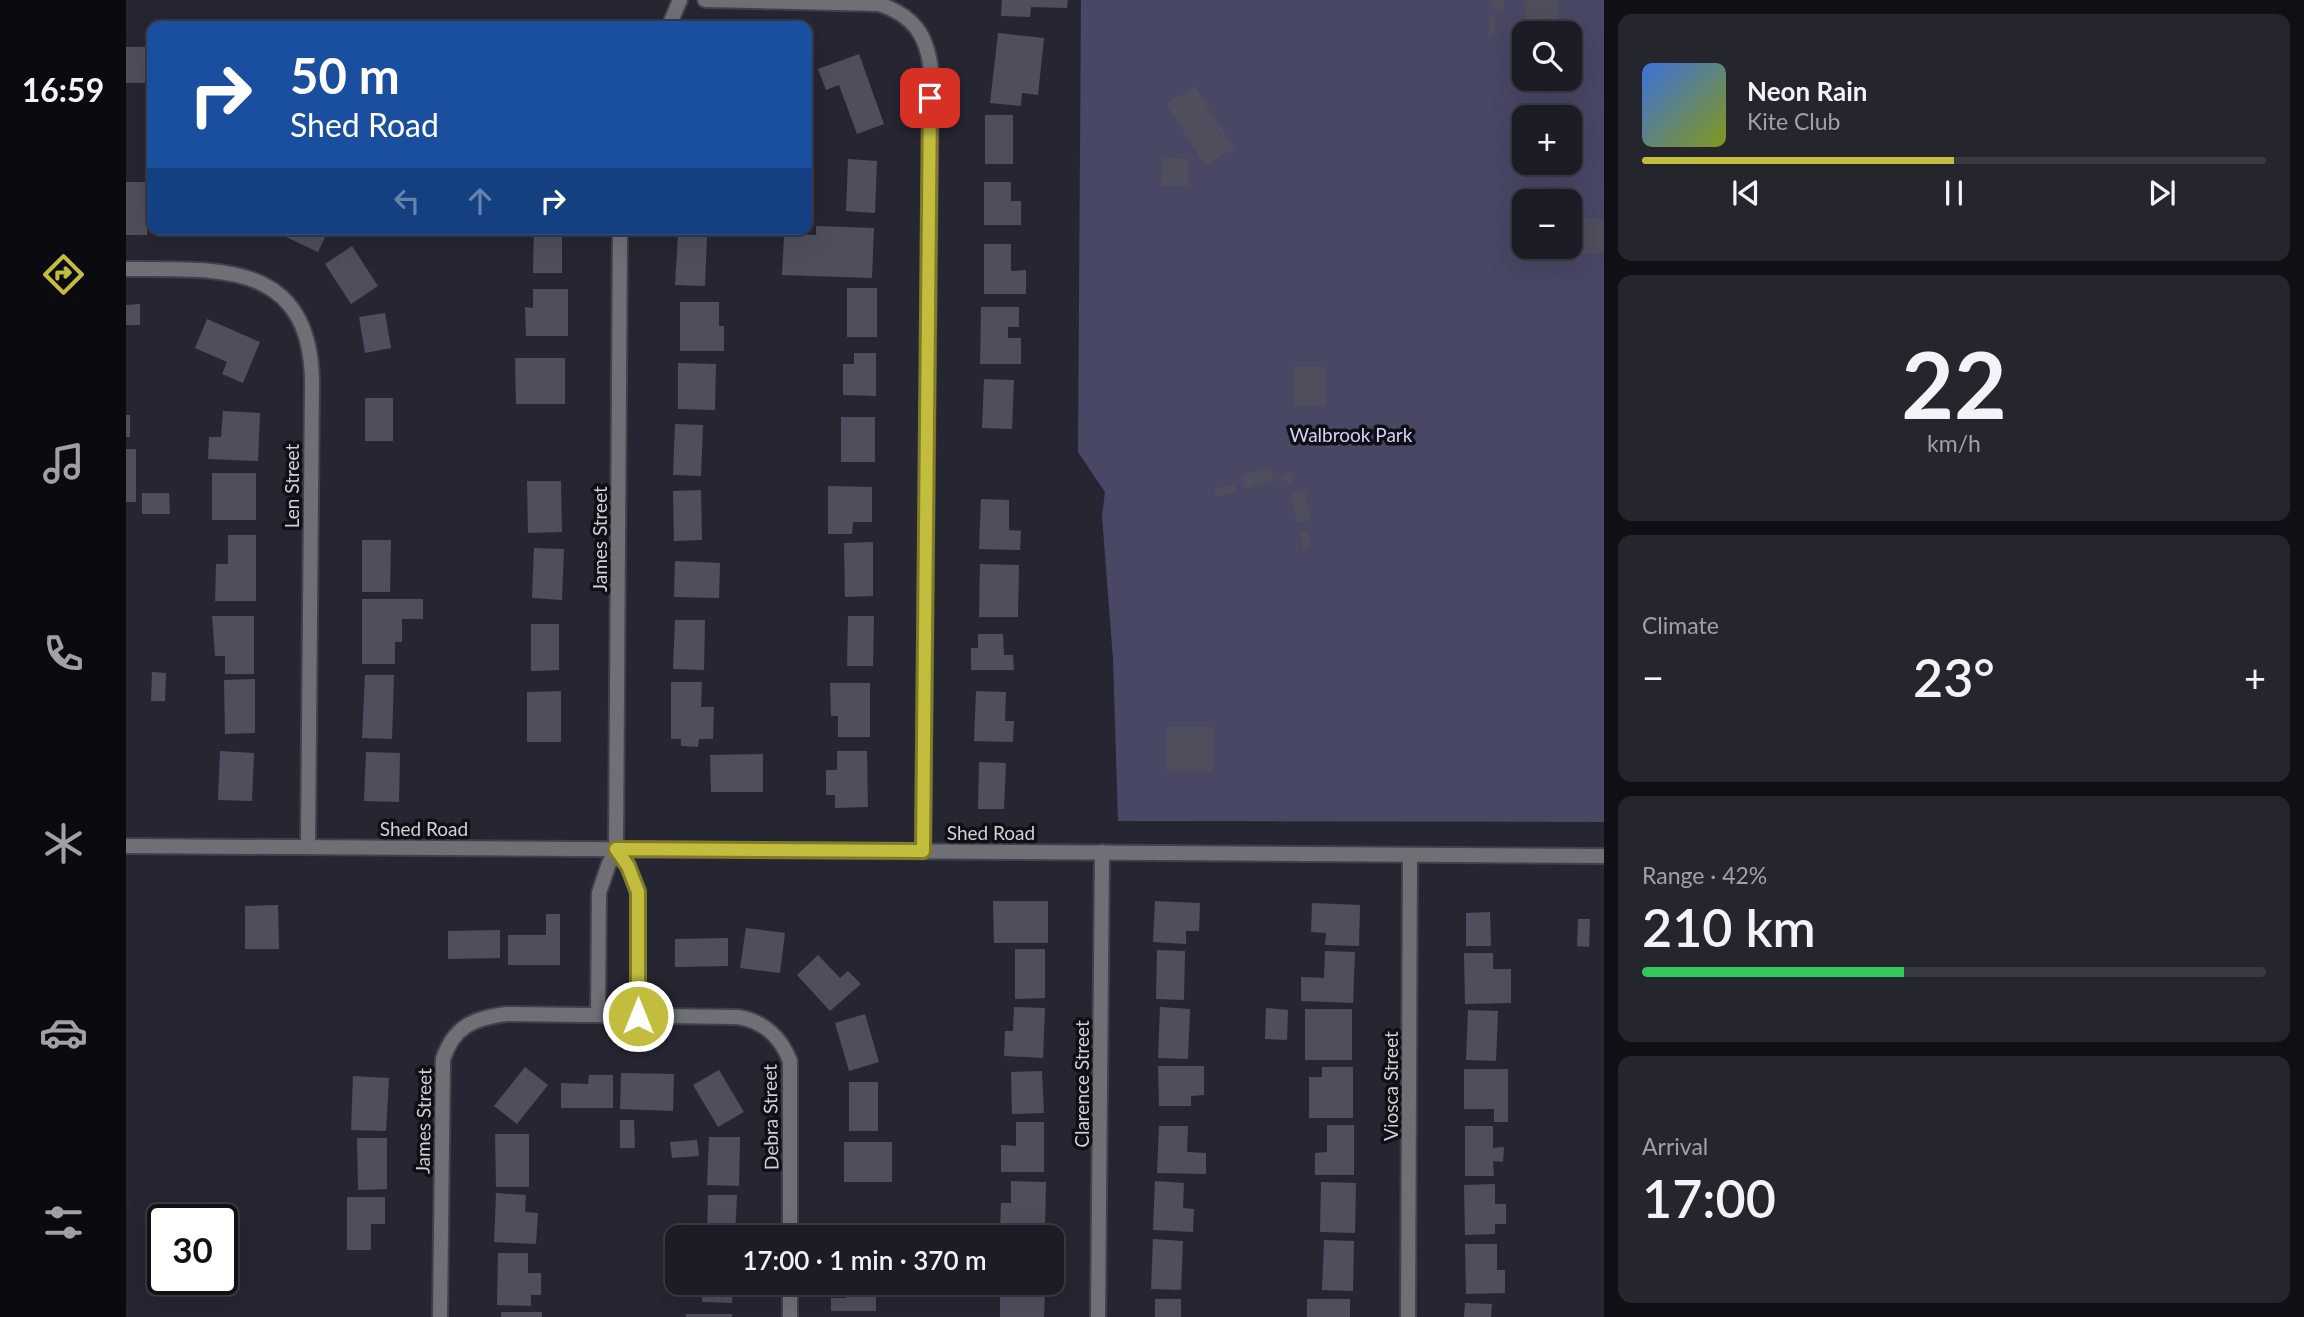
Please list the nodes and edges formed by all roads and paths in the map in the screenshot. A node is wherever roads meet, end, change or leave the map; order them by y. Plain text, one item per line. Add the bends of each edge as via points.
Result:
1 (680, 0) edge
2 (705, 0) edge
3 (671, 21) edge
4 (620, 235) edge
5 (126, 269) edge
6 (126, 846) edge
7 (308, 847) junction
8 (616, 849) junction
9 (923, 851) junction
10 (1102, 852) junction
11 (1410, 855) junction
12 (1604, 856) edge
13 (598, 1015) junction
14 (619, 1016) joint
15 (638, 1016) junction
16 (790, 1225) edge
17 (790, 1295) edge
18 (440, 1317) edge
19 (790, 1317) edge
20 (1098, 1317) edge
21 (1408, 1317) edge

1 - 3 street
2 - 9 street via 866,2 889,7 912,22 926,44 931,70
4 - 8 street, James Street
5 - 7 street, Len Street via 236,273 276,292 290,305 304,330 312,381
6 - 7 street, Shed Road
7 - 8 street, Shed Road
8 - 9 street, Shed Road
8 - 13 street, James Street via 599,893
8 - 15 street, James Street via 638,892
9 - 10 street, Shed Road
10 - 11 street, Shed Road
10 - 20 street, Clarence Street
11 - 12 street, Shed Road
11 - 21 street, Viosca Street
13 - 14 street, James Street
13 - 18 street, James Street via 488,1016 452,1037 442,1071
14 - 15 street, Debra Street
15 - 16 street, Debra Street via 751,1019 786,1049 792,1075
17 - 19 street

